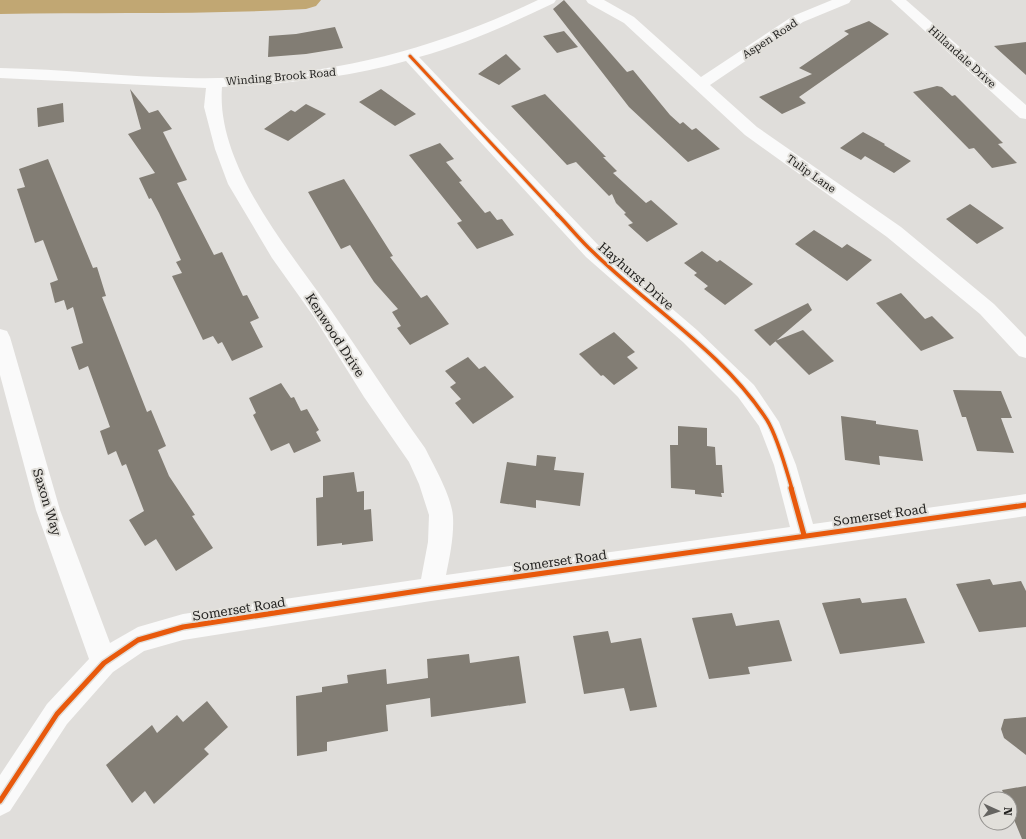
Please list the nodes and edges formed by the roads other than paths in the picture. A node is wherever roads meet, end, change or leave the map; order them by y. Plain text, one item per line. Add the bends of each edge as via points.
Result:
1 (549, 0) edge
2 (594, 0) edge
3 (844, 0) edge
4 (898, 0) edge
5 (410, 56) junction
6 (0, 73) edge
7 (214, 83) junction
8 (700, 85) junction
9 (1026, 114) edge
10 (0, 337) edge
11 (1026, 350) edge
12 (1026, 505) edge
13 (804, 536) junction
14 (431, 589) junction
15 (104, 663) junction
16 (0, 801) edge

1 - 5 street, Winding Brook Road via 459,40
2 - 8 street, Tulip Lane via 629,20
3 - 8 street, Aspen Road via 798,20
4 - 9 street, Hillandale Drive
5 - 7 street, Winding Brook Road via 304,78
5 - 13 street, Hayhurst Drive via 593,252 690,336 746,391 768,422 785,465
6 - 7 street, Winding Brook Road
7 - 14 street, Kenwood Drive via 212,107 223,149 237,184 279,253 417,455 431,484 441,515 440,542
8 - 11 street, Tulip Lane via 751,131 894,232 987,309
10 - 15 street, Saxon Way via 48,510
12 - 13 street, Somerset Road
13 - 14 street, Somerset Road
14 - 15 street, Somerset Road via 183,628 138,640
15 - 16 street via 57,714

